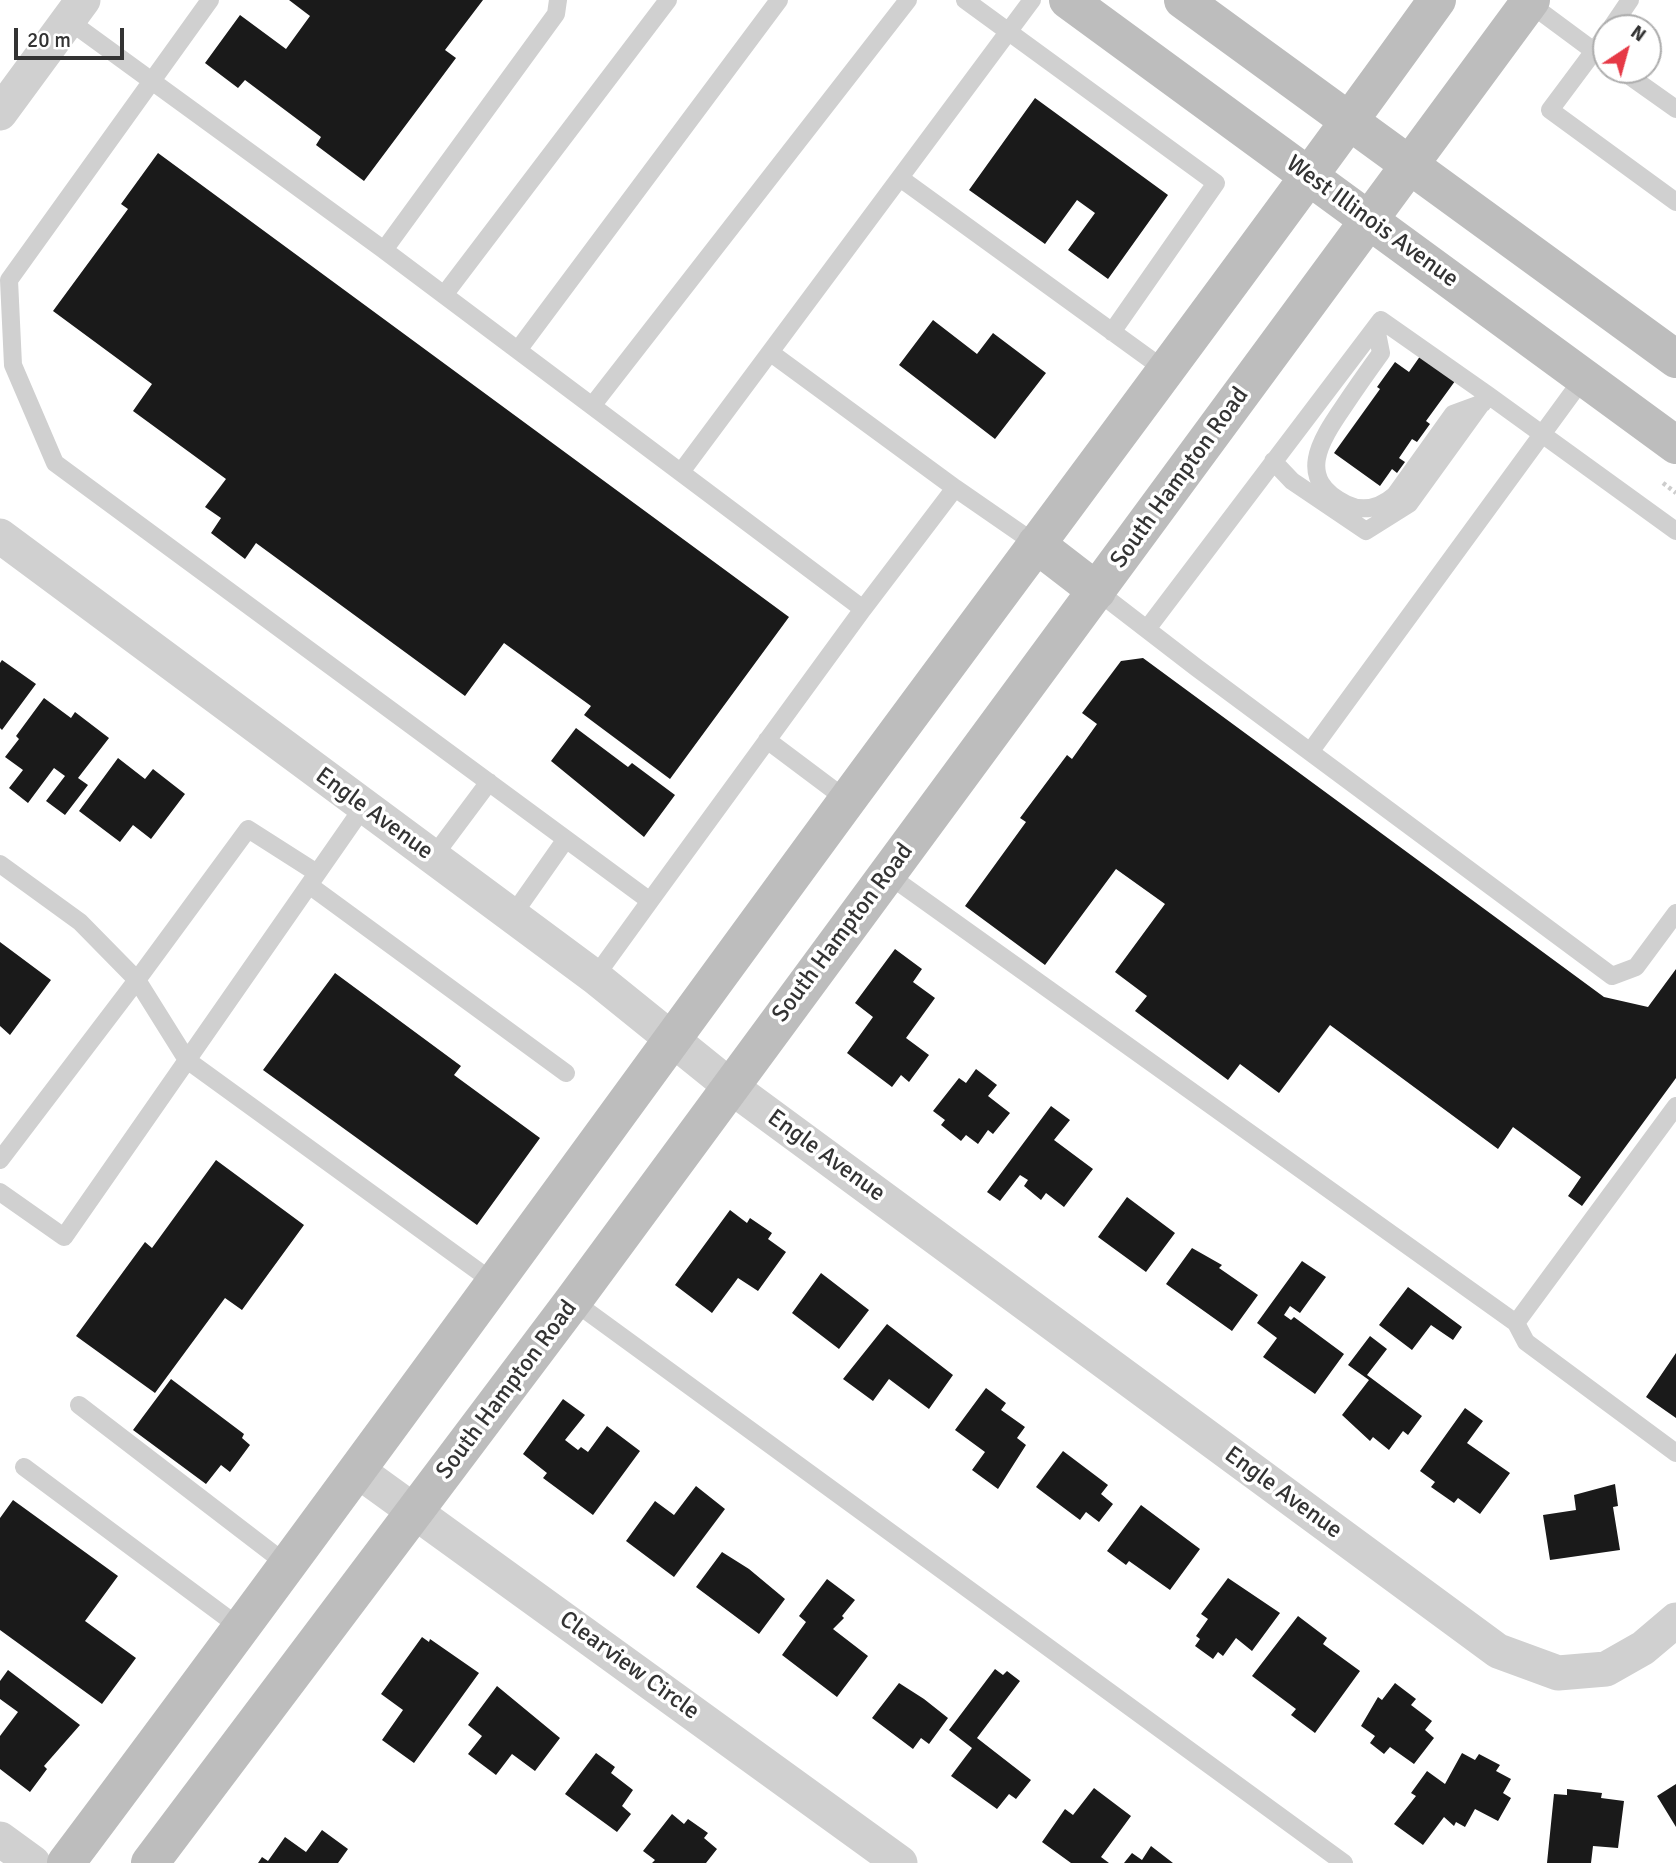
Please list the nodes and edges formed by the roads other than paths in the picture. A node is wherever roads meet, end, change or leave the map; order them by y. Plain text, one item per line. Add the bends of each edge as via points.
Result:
1 (210, 0) edge
2 (558, 0) edge
3 (668, 0) edge
4 (779, 0) edge
5 (908, 0) edge
6 (965, 0) edge
7 (1032, 0) edge
8 (1068, 0) edge
9 (1437, 0) edge
10 (1530, 1) edge
11 (75, 10) edge
12 (1205, 11) edge
13 (1009, 31) junction
14 (1592, 49) edge
15 (1592, 64) edge
16 (150, 80) junction
17 (1641, 84) edge
18 (1676, 109) edge
19 (0, 113) edge
20 (1349, 122) junction
21 (1410, 166) junction
22 (1309, 176) junction
23 (900, 178) junction
24 (1676, 202) edge
25 (1370, 220) junction
26 (384, 250) junction
27 (444, 295) junction
28 (1378, 324) junction
29 (1112, 332) junction
30 (518, 350) junction
31 (772, 353) junction
32 (1676, 359) edge
33 (1165, 370) junction
34 (1584, 377) junction
35 (1485, 399) junction
36 (592, 406) junction
37 (1542, 434) junction
38 (1676, 445) edge
39 (1273, 461) junction
40 (681, 472) junction
41 (955, 488) junction
42 (1676, 531) edge
43 (0, 536) edge
44 (1036, 544) junction
45 (1097, 591) junction
46 (863, 609) junction
47 (1147, 629) junction
48 (767, 740) junction
49 (1310, 752) junction
50 (489, 782) junction
51 (847, 800) junction
52 (364, 806) junction
53 (566, 839) junction
54 (433, 857) junction
55 (0, 864) edge
56 (887, 874) junction
57 (313, 879) junction
58 (650, 901) junction
59 (1676, 913) edge
60 (512, 916) junction
61 (595, 977) junction
62 (137, 980) junction
63 (674, 1039) junction
64 (187, 1060) junction
65 (566, 1073) dead end
66 (730, 1086) junction
67 (1676, 1106) edge
68 (0, 1160) edge
69 (0, 1192) edge
70 (496, 1284) junction
71 (573, 1301) junction
72 (1516, 1323) junction
73 (79, 1405) dead end
74 (1676, 1453) edge
75 (24, 1467) dead end
76 (356, 1469) junction
77 (415, 1511) junction
78 (289, 1566) junction
79 (1676, 1620) edge
80 (242, 1629) junction
81 (0, 1839) edge
82 (33, 1863) edge
83 (66, 1863) edge
84 (150, 1863) edge
85 (900, 1863) edge
86 (1344, 1863) edge

1 - 16 lane
2 - 26 lane via 556,14
3 - 27 lane
4 - 30 lane
5 - 36 lane
6 - 13 lane
7 - 13 lane
8 - 22 main road, West Illinois Avenue
9 - 20 main road
10 - 14 lane
10 - 21 main road, South Hampton Road
11 - 16 lane
11 - 19 street
12 - 20 main road
13 - 23 lane
13 - 29 lane via 1216,183
15 - 24 lane via 1550,110
16 - 26 lane
16 - 50 lane via 9,280 13,365 55,463
17 - 18 lane
20 - 21 main road
20 - 22 main road
21 - 25 main road, South Hampton Road
21 - 32 main road
22 - 25 main road, West Illinois Avenue
22 - 33 main road
23 - 29 lane
23 - 31 lane
25 - 34 main road, West Illinois Avenue
25 - 45 main road, South Hampton Road
26 - 27 lane
27 - 30 lane
28 - 35 lane
28 - 35 lane via 1381,353 1317,451 1318,479 1340,501 1353,507 1383,505 1453,414
28 - 39 lane
29 - 33 lane
30 - 36 lane
31 - 40 lane
31 - 41 lane
33 - 44 main road
34 - 37 lane
34 - 38 main road, West Illinois Avenue
35 - 37 lane
35 - 39 lane via 1409,504 1366,531 1292,481
36 - 40 lane
37 - 42 lane
37 - 49 lane
39 - 47 lane
40 - 46 lane
41 - 44 lane
41 - 46 lane
43 - 52 street, Engle Avenue
44 - 45 main road
44 - 51 main road
45 - 47 lane
45 - 56 main road, South Hampton Road
46 - 48 lane
47 - 49 lane
48 - 51 lane
48 - 58 lane
49 - 59 lane via 1612,976 1636,967
50 - 53 lane
50 - 54 lane
51 - 63 main road
52 - 54 street, Engle Avenue
52 - 57 lane
53 - 58 lane
53 - 60 lane
54 - 60 street, Engle Avenue
55 - 62 lane via 80,922
56 - 66 main road, South Hampton Road
56 - 72 lane
57 - 62 lane via 248,829
57 - 64 lane
57 - 65 lane
58 - 61 lane
60 - 61 street, Engle Avenue
61 - 63 street, Engle Avenue
62 - 64 lane
62 - 68 lane
63 - 66 street, Engle Avenue
63 - 70 main road
64 - 69 lane via 64,1237
64 - 70 lane
66 - 71 main road, South Hampton Road
66 - 79 street, Engle Avenue via 1498,1651 1558,1673 1606,1669 1643,1648
67 - 72 lane
70 - 76 main road
71 - 77 main road, South Hampton Road
71 - 86 lane
72 - 74 lane via 1526,1342
73 - 78 lane
75 - 80 lane
76 - 77 street, Clearview Circle
76 - 78 main road
77 - 84 main road, South Hampton Road
77 - 85 street, Clearview Circle
78 - 80 main road
80 - 83 main road
81 - 82 street

